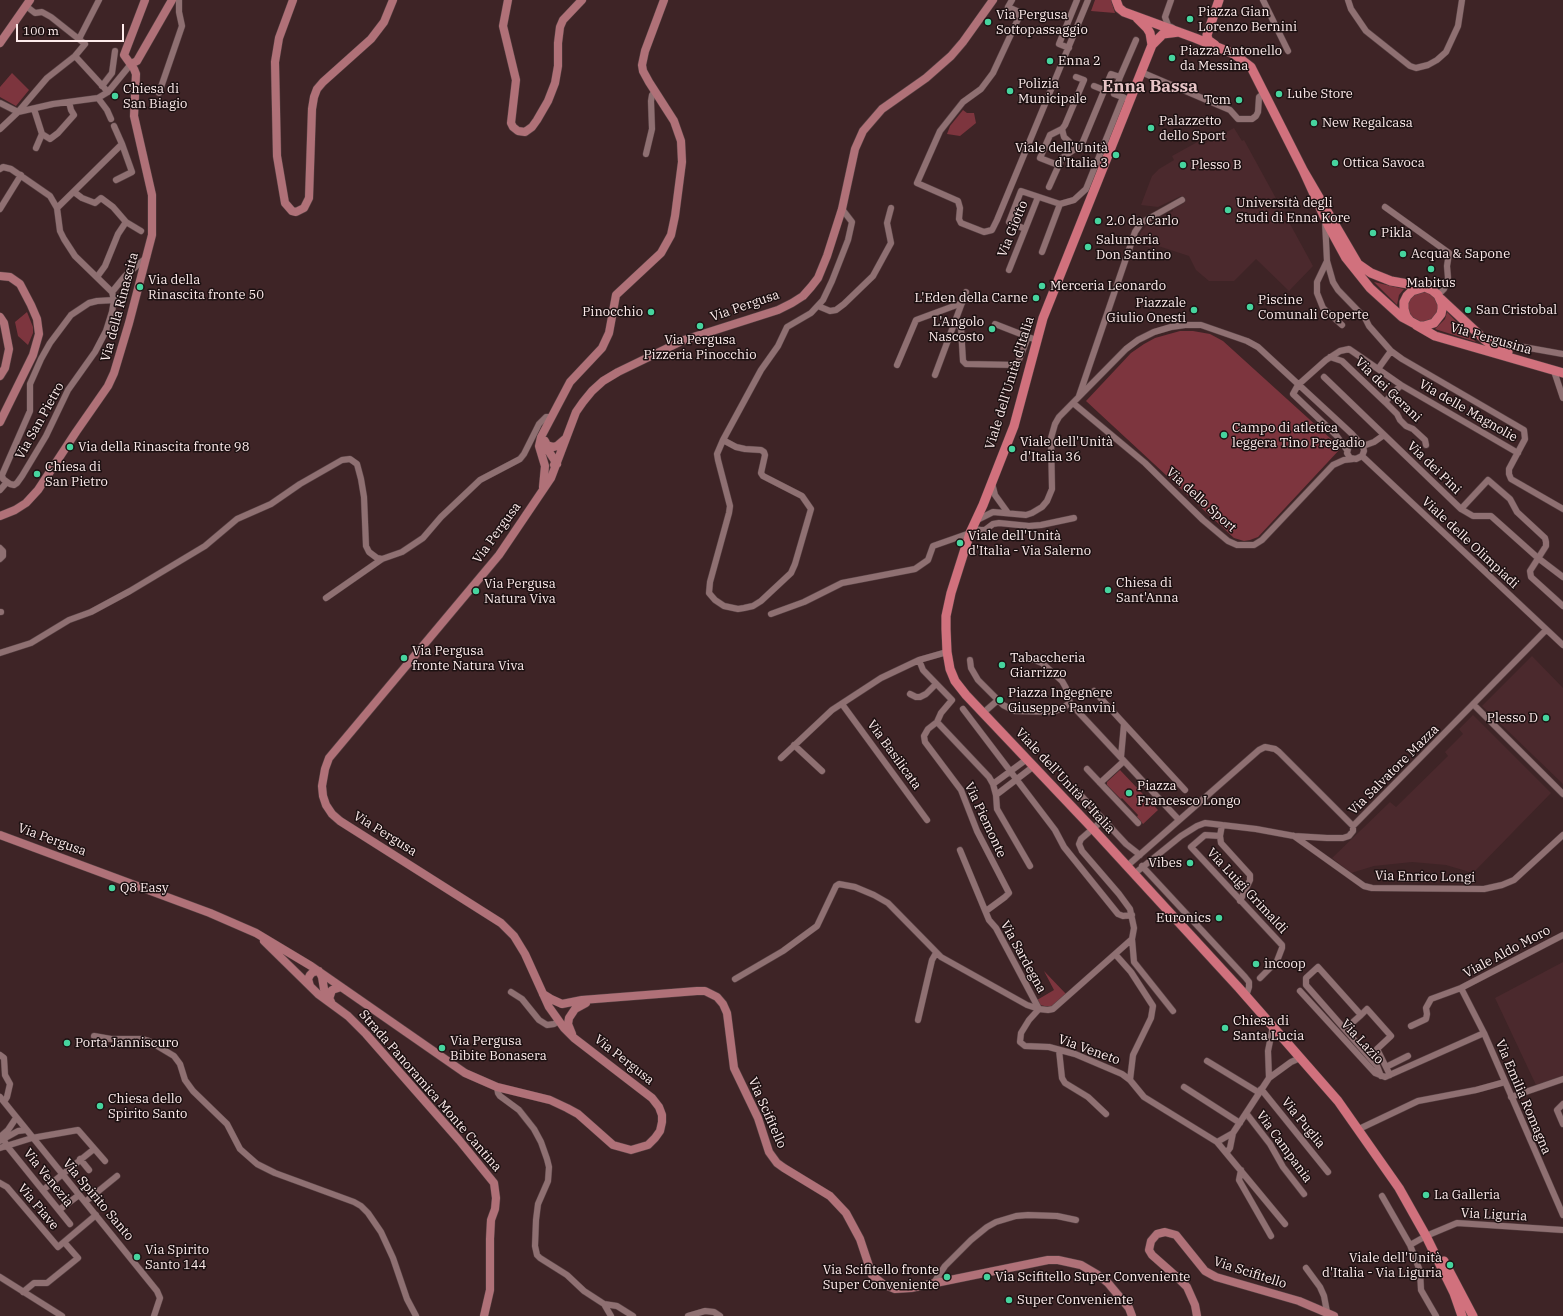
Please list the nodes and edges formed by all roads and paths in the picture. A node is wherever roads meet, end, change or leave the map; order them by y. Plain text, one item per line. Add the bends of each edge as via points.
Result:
1 (99, 0) edge
2 (145, 0) edge
3 (172, 0) edge
4 (179, 0) edge
5 (292, 0) edge
6 (393, 0) edge
7 (508, 0) edge
8 (582, 0) edge
9 (664, 0) edge
10 (993, 0) edge
11 (1012, 0) edge
12 (1077, 0) edge
13 (1088, 0) edge
14 (1116, 0) edge
15 (1171, 0) edge
16 (1218, 0) edge
17 (1263, 0) edge
18 (1348, 0) edge
19 (1462, 0) edge
20 (28, 3) edge
21 (1135, 17) junction
22 (1210, 24) junction
23 (1179, 32) junction
24 (1195, 38) junction
25 (79, 39) junction
26 (1136, 40) dead end
27 (0, 43) edge
28 (1152, 45) junction
29 (1069, 48) junction
30 (1221, 49) junction
31 (115, 51) dead end
32 (1288, 52) dead end
33 (75, 56) junction
34 (131, 64) junction
35 (1141, 72) junction
36 (1076, 77) dead end
37 (1120, 77) junction
38 (102, 86) junction
39 (1094, 86) dead end
40 (1104, 90) junction
41 (655, 91) junction
42 (108, 92) junction
43 (159, 93) dead end
44 (1264, 93) junction
45 (98, 98) junction
46 (1126, 98) junction
47 (69, 102) junction
48 (0, 103) edge
49 (34, 109) junction
50 (18, 112) junction
51 (111, 119) dead end
52 (114, 126) dead end
53 (0, 129) edge
54 (1062, 129) junction
55 (42, 134) junction
56 (122, 144) junction
57 (36, 148) dead end
58 (1076, 148) junction
59 (646, 154) dead end
60 (1058, 165) junction
61 (0, 169) edge
62 (1303, 170) junction
63 (21, 175) junction
64 (116, 180) dead end
65 (1049, 187) dead end
66 (74, 192) junction
67 (1038, 197) junction
68 (1182, 200) dead end
69 (1060, 204) junction
70 (1385, 207) dead end
71 (57, 208) junction
72 (891, 208) dead end
73 (0, 209) edge
74 (842, 209) junction
75 (126, 222) junction
76 (1326, 223) junction
77 (1025, 228) junction
78 (141, 231) dead end
79 (1042, 252) dead end
80 (1353, 256) junction
81 (147, 257) junction
82 (1327, 261) junction
83 (1009, 270) dead end
84 (0, 276) edge
85 (97, 277) junction
86 (1425, 287) junction
87 (112, 292) junction
88 (966, 292) dead end
89 (1439, 297) junction
90 (114, 300) junction
91 (962, 303) junction
92 (818, 306) junction
93 (0, 317) edge
94 (955, 322) junction
95 (1412, 322) junction
96 (995, 324) dead end
97 (1342, 324) dead end
98 (1032, 339) junction
99 (1485, 340) junction
100 (1391, 351) junction
101 (1563, 354) edge
102 (1330, 357) junction
103 (897, 365) dead end
104 (1378, 369) junction
105 (1560, 370) edge
106 (935, 375) dead end
107 (0, 376) edge
108 (1324, 377) dead end
109 (1401, 384) junction
110 (1298, 385) junction
111 (1078, 397) junction
112 (1563, 398) edge
113 (1385, 402) junction
114 (1073, 403) junction
115 (552, 417) junction
116 (0, 422) edge
117 (545, 430) junction
118 (1384, 435) junction
119 (567, 437) junction
120 (723, 440) junction
121 (545, 443) junction
122 (1426, 444) dead end
123 (1362, 445) junction
124 (1347, 450) junction
125 (1518, 452) junction
126 (1362, 456) junction
127 (542, 457) junction
128 (1353, 459) junction
129 (557, 464) junction
130 (7, 482) junction
131 (992, 482) junction
132 (1, 488) edge
133 (542, 490) junction
134 (997, 499) junction
135 (984, 501) junction
136 (1460, 508) junction
137 (1563, 509) edge
138 (993, 512) junction
139 (1008, 513) junction
140 (0, 516) edge
141 (1074, 518) dead end
142 (973, 528) junction
143 (0, 548) edge
144 (1538, 558) junction
145 (0, 559) edge
146 (382, 559) junction
147 (1563, 577) edge
148 (326, 598) dead end
149 (1563, 606) edge
150 (771, 614) dead end
151 (1546, 630) junction
152 (1563, 645) edge
153 (947, 652) junction
154 (0, 653) edge
155 (1028, 657) dead end
156 (919, 660) junction
157 (970, 660) dead end
158 (936, 684) junction
159 (1094, 691) dead end
160 (910, 694) dead end
161 (998, 700) junction
162 (1070, 702) junction
163 (842, 704) junction
164 (1473, 704) junction
165 (963, 709) dead end
166 (983, 713) junction
167 (937, 722) junction
168 (1124, 724) junction
169 (794, 745) junction
170 (781, 758) dead end
171 (1027, 759) junction
172 (1122, 759) junction
173 (1034, 766) junction
174 (1087, 768) dead end
175 (822, 771) dead end
176 (1010, 772) junction
177 (1017, 779) junction
178 (1100, 783) junction
179 (993, 784) junction
180 (1074, 788) dead end
181 (1185, 790) dead end
182 (1563, 794) edge
183 (996, 795) junction
184 (927, 820) dead end
185 (1103, 820) junction
186 (1179, 820) junction
187 (1138, 823) dead end
188 (1222, 824) junction
189 (1354, 826) junction
190 (1093, 829) junction
191 (0, 835) edge
192 (1563, 835) edge
193 (1220, 836) junction
194 (1294, 836) junction
195 (960, 850) dead end
196 (1141, 854) junction
197 (1149, 860) junction
198 (1030, 866) dead end
199 (1127, 866) junction
200 (1142, 866) junction
201 (1134, 874) junction
202 (1240, 901) junction
203 (986, 910) junction
204 (1132, 915) junction
205 (256, 933) junction
206 (1563, 934) edge
207 (1132, 939) junction
208 (936, 953) junction
209 (1115, 954) junction
210 (319, 971) junction
211 (1260, 978) dead end
212 (735, 979) dead end
213 (310, 986) junction
214 (341, 987) junction
215 (1461, 988) junction
216 (1300, 991) dead end
217 (512, 992) dead end
218 (541, 992) junction
219 (1246, 996) junction
220 (329, 999) junction
221 (594, 1000) junction
222 (567, 1004) junction
223 (336, 1007) junction
224 (575, 1009) junction
225 (1039, 1009) junction
226 (1173, 1011) dead end
227 (1361, 1015) junction
228 (557, 1019) junction
229 (918, 1020) dead end
230 (1273, 1026) junction
231 (1412, 1026) dead end
232 (1345, 1029) junction
233 (1484, 1033) junction
234 (94, 1036) dead end
235 (574, 1038) junction
236 (1059, 1050) junction
237 (0, 1055) edge
238 (1408, 1056) dead end
239 (1300, 1058) junction
240 (1207, 1062) dead end
241 (1386, 1067) junction
242 (1390, 1075) junction
243 (2, 1076) edge
244 (1381, 1076) junction
245 (1269, 1078) junction
246 (1130, 1080) junction
247 (1562, 1080) edge
248 (1504, 1082) junction
249 (497, 1087) junction
250 (1184, 1087) dead end
251 (1563, 1087) edge
252 (1260, 1090) junction
253 (1511, 1098) junction
254 (2, 1099) edge
255 (1563, 1104) edge
256 (1246, 1113) junction
257 (1106, 1114) dead end
258 (16, 1118) junction
259 (1240, 1123) junction
260 (1563, 1124) edge
261 (1359, 1129) junction
262 (26, 1130) junction
263 (1233, 1133) junction
264 (32, 1138) junction
265 (2, 1139) edge
266 (1217, 1142) junction
267 (7, 1146) junction
268 (0, 1148) edge
269 (94, 1149) junction
270 (1227, 1152) junction
271 (80, 1159) junction
272 (104, 1162) dead end
273 (89, 1170) dead end
274 (1241, 1170) junction
275 (1328, 1172) dead end
276 (63, 1174) junction
277 (117, 1176) dead end
278 (1, 1184) edge
279 (43, 1190) junction
280 (1304, 1194) dead end
281 (79, 1195) junction
282 (1382, 1196) dead end
283 (85, 1202) junction
284 (59, 1210) junction
285 (96, 1215) junction
286 (1563, 1215) edge
287 (1076, 1220) dead end
288 (70, 1224) dead end
289 (1285, 1224) dead end
290 (1563, 1230) edge
291 (1271, 1236) dead end
292 (1426, 1236) junction
293 (64, 1242) junction
294 (1410, 1245) junction
295 (1306, 1268) dead end
296 (0, 1277) edge
297 (933, 1284) junction
298 (23, 1292) junction
299 (604, 1304) junction
300 (1331, 1314) edge
301 (62, 1316) edge
302 (154, 1316) edge
303 (416, 1316) edge
304 (484, 1316) edge
305 (611, 1316) edge
306 (633, 1316) edge
307 (688, 1316) edge
308 (720, 1316) edge
309 (1132, 1316) edge
310 (1197, 1316) edge
311 (1436, 1316) edge
312 (1462, 1316) edge
313 (1473, 1316) edge

1 - 25 street
2 - 34 main road, Via della Rinascita via 124,56
3 - 34 main road via 137,61
4 - 43 street via 182,26
5 - 6 main road via 279,38 275,62 277,156 285,204 296,212 304,208 309,198 312,110 317,89 371,39 384,22
7 - 8 main road via 502,26 516,80 511,123 518,131 525,132 532,127 548,101 555,83 560,27 563,20
9 - 41 main road via 642,65
10 - 74 main road, Via Pergusa via 952,56 882,109 864,131 855,149
11 - 29 street via 1008,6 1018,12 1019,17 994,74 981,89 963,102 940,131 917,183 958,200 961,223 984,232 992,230
12 - 29 street via 1059,44
13 - 29 street
14 - 21 main road via 1119,8
15 - 23 street via 1165,14 1166,21
16 - 22 main road
17 - 32 street
18 - 19 street via 1366,31 1416,68 1428,65 1446,52 1458,26
20 - 25 street via 35,13 42,12
20 - 27 main road
21 - 23 main road
21 - 28 main road via 1147,28
22 - 24 main road
22 - 30 main road via 1208,40
23 - 24 main road
23 - 28 main road via 1163,34
24 - 30 main road
25 - 33 street via 85,44
26 - 37 street
28 - 35 main road, Viale dell'Unità d'Italia
30 - 44 main road via 1240,57 1251,67
31 - 38 street via 112,73
33 - 38 street
33 - 50 street via 48,78
34 - 42 street
34 - 81 main road, Via della Rinascita via 136,74 134,116 152,195 152,235
35 - 44 street via 1230,110 1238,119 1252,119 1256,116 1258,97
35 - 46 main road, Viale dell'Unità d'Italia
36 - 54 street via 1084,80
37 - 40 street via 1111,74
37 - 46 street via 1114,94
38 - 42 street
39 - 40 street
40 - 58 street via 1082,144
41 - 59 street via 651,101 652,128
41 - 115 main road via 674,121 682,141 682,162 670,235 661,253 616,295 609,333 602,348 570,382
42 - 45 street
44 - 62 main road
45 - 47 street
45 - 51 street
46 - 69 street via 1086,189 1074,200
46 - 98 main road, Viale dell'Unità d'Italia via 1043,318
47 - 49 street
47 - 55 street via 74,115 50,139
48 - 50 street
49 - 50 street
49 - 55 street
50 - 53 street
52 - 56 street
54 - 58 street via 1064,136
54 - 60 street via 1050,135 1040,158
55 - 57 street
56 - 64 street via 132,172
56 - 66 street
58 - 60 street via 1062,158
60 - 65 street
61 - 63 street via 7,167
62 - 76 main road, Via Pergusina
62 - 80 main road
63 - 71 street via 50,196
63 - 73 street
66 - 71 street
66 - 75 street via 95,203 101,198
67 - 69 street
67 - 77 street, Via Giotto
67 - 77 street via 1021,191 1009,222
68 - 111 street via 1141,223 1135,232
69 - 79 street
70 - 89 street via 1449,253 1448,278
71 - 85 street via 60,231 64,239 75,256
72 - 92 street via 887,223 891,243 873,276 836,310 830,311
74 - 92 street via 852,222 848,240 832,281
74 - 119 main road, Via Pergusa via 821,272 803,296 778,310 684,340 618,372 603,381 583,402 576,412
75 - 78 street
75 - 85 street
76 - 80 street via 1332,226 1347,251
76 - 82 street, Via delle Magnolie
76 - 95 main road, Via Pergusina via 1360,278 1389,306
77 - 83 street, Via Giotto
80 - 86 main road via 1358,264 1371,273 1391,281
81 - 87 street via 125,276
81 - 140 main road, Via della Rinascita via 108,386 38,490 20,506
82 - 97 street via 1317,282 1317,293 1323,308
82 - 100 street, Via delle Magnolie via 1338,290 1365,318
84 - 116 main road via 10,277 20,284 37,318 39,334 33,355
85 - 87 street
86 - 89 main road
86 - 95 main road via 1412,291 1404,302 1406,316
87 - 90 street, Via San Pietro
88 - 91 street
89 - 95 main road via 1442,304 1441,314 1434,323 1424,326
89 - 99 main road, Via Pergusina
90 - 130 street, Via San Pietro via 106,331 95,352 68,390 29,465 17,483 14,485
90 - 130 street, Via San Pietro via 89,303 78,309 66,320 50,343 30,384 30,410 2,475
91 - 94 street
91 - 103 street via 916,320
92 - 120 street via 788,327
93 - 107 main road via 4,323 9,349 5,368
94 - 98 street via 961,328 963,361 966,364 1017,365
94 - 106 street
95 - 105 main road, Via Pergusina via 1435,336
96 - 98 street
98 - 131 main road, Viale dell'Unità d'Italia via 1014,426
99 - 101 street
99 - 105 main road, Via Pergusina via 1505,351
100 - 104 street
100 - 125 street, Via delle Magnolie via 1524,430 1525,439
102 - 104 street, Via delle Magnolie via 1349,349
102 - 110 street, Via delle Magnolie
102 - 113 street, Via dei Gerani via 1342,361
104 - 109 street, Via delle Magnolie
105 - 112 street
108 - 118 street, Via dei Pini
109 - 113 street
109 - 125 street, Via delle Magnolie
110 - 111 street via 1258,347 1247,341 1213,328 1185,325 1154,332 1138,340
110 - 123 street
110 - 124 street via 1293,394 1336,435
111 - 114 street
113 - 122 street, Via dei Gerani via 1403,423 1425,440
114 - 128 street, Via dello Sport via 1145,464 1228,541 1237,545 1254,545 1262,540 1333,465
114 - 139 street via 1059,417 1052,431 1052,489 1047,501 1032,513
115 - 117 main road
115 - 146 street via 546,417 539,424 520,459 480,480 441,517 424,538 413,546
117 - 121 main road
117 - 127 main road via 539,446
118 - 123 street via 1374,442
118 - 136 street, Via dei Pini
119 - 121 main road via 557,446 550,447
119 - 129 main road, Via Pergusa
120 - 120 street via 717,454 730,506 710,582 710,593 724,606 738,609 753,606 791,573 811,509 802,496 760,473 764,452 736,447
121 - 129 main road
123 - 124 street via 1353,442
123 - 126 street
124 - 128 street via 1348,456
125 - 137 street via 1509,469 1511,479
126 - 128 street
126 - 151 street, Viale delle Olimpiadi
127 - 129 main road via 552,465
127 - 133 main road via 545,474
129 - 133 main road, Via Pergusa
130 - 132 street
131 - 134 street
131 - 135 main road, Viale dell'Unità d'Italia
133 - 218 main road, Via Pergusa via 499,555 329,758 322,786 326,805 340,821 501,923 519,943
134 - 135 street via 990,496
134 - 139 street
135 - 138 street
135 - 142 main road, Viale dell'Unità d'Italia
136 - 144 street, Via dei Pini via 1473,516 1491,516
136 - 144 street via 1488,480 1510,499 1517,512 1545,538 1546,546
138 - 139 street
138 - 142 street
141 - 142 street via 1041,525 999,523 985,530
142 - 150 street via 933,546 928,560 915,569 842,583 804,602
142 - 153 main road, Viale dell'Unità d'Italia via 948,604
143 - 145 street via 3,551
144 - 147 street, Via dei Pini
144 - 149 street via 1530,571 1531,577
146 - 148 street
146 - 154 street via 369,552 366,546 364,497 357,464 350,459 342,460 271,504 237,520 205,546 130,591 91,612 69,620 31,643
151 - 152 street, Viale delle Olimpiadi
151 - 164 street, Via Salvatore Mazza
153 - 156 street
153 - 166 main road, Viale dell'Unità d'Italia via 955,681
155 - 162 street via 1042,663 1062,681
156 - 158 street via 923,670
156 - 163 street via 881,678
157 - 161 street via 971,668 978,680
158 - 160 street via 920,697
158 - 167 street via 952,700
159 - 168 street
161 - 162 street via 1015,711 1052,712
161 - 166 street
162 - 172 street
163 - 169 street
163 - 184 street, Via Basilicata
164 - 182 street
164 - 189 street, Via Salvatore Mazza
165 - 176 street
166 - 171 main road, Viale dell'Unità d'Italia
167 - 179 street, Via Piemonte
167 - 203 street, Via Piemonte via 928,729 924,736 925,742 961,790 977,831 1008,893
168 - 172 street
168 - 181 street
169 - 170 street
169 - 175 street
171 - 173 main road, Viale dell'Unità d'Italia
171 - 176 street
172 - 178 street
172 - 186 street
173 - 177 street
173 - 190 main road, Viale dell'Unità d'Italia
174 - 178 street
176 - 177 street
176 - 179 street
177 - 183 street
177 - 204 street via 1060,837 1064,847 1118,914
178 - 187 street
179 - 183 street, Via Piemonte
180 - 185 street
183 - 198 street, Via Piemonte via 997,809
185 - 190 street
185 - 196 street via 1126,844
186 - 189 street, Via Salvatore Mazza via 1265,747 1279,752
186 - 196 street, Via Salvatore Mazza
188 - 193 street
188 - 194 street, Via Enrico Longi
188 - 197 street, Via Enrico Longi via 1205,823 1197,826
189 - 194 street via 1349,836 1343,838
190 - 199 main road, Viale dell'Unità d'Italia
190 - 204 street via 1079,842 1080,848 1125,902
191 - 205 main road, Via Pergusa via 210,913
192 - 194 street, Via Enrico Longi via 1514,880 1484,889 1364,886
193 - 202 street via 1221,843 1250,875
193 - 202 street, Via Luigi Grimaldi via 1205,835 1191,847
195 - 203 street, Via Sardegna
196 - 197 street
196 - 199 street, Via Salvatore Mazza
197 - 200 street, Via Enrico Longi
199 - 201 main road, Viale dell'Unità d'Italia
200 - 201 street, Via Enrico Longi
200 - 219 street via 1246,977 1249,982
201 - 219 main road, Viale dell'Unità d'Italia
202 - 211 street, Via Luigi Grimaldi via 1282,945 1277,961
203 - 225 street, Via Sardegna via 989,920 996,928
204 - 207 street
205 - 210 main road, Via Pergusa
205 - 213 main road
206 - 215 street, Viale Aldo Moro
207 - 209 street, Via Sardegna
207 - 226 street via 1134,962
208 - 212 street via 888,903 868,892 839,884 817,926 783,951
208 - 225 street
208 - 229 street via 932,960
209 - 225 street, Via Sardegna via 1053,1009
209 - 246 street via 1131,972 1153,1006 1151,1018 1133,1055
210 - 213 main road via 313,972 308,979
210 - 214 main road, Via Pergusa
210 - 220 main road
213 - 223 main road via 325,1001
214 - 220 main road via 332,990
214 - 249 main road, Via Pergusa via 452,1065
215 - 231 street, Viale Aldo Moro via 1431,999 1426,1008 1426,1019
215 - 233 street, Via Emilia Romagna
216 - 244 street, Via Lazio via 1375,1073
217 - 228 street via 547,1025 554,1024
218 - 222 main road via 551,999
218 - 228 main road, Via Pergusa
219 - 230 main road, Viale dell'Unità d'Italia
220 - 223 main road
221 - 222 main road, Via Scifitello
221 - 224 main road
221 - 297 main road, Via Scifitello via 697,991 717,997 727,1013 732,1059 737,1076 758,1118 765,1142 773,1157 784,1168 830,1196 846,1213 876,1280 901,1289
222 - 228 main road via 562,1007
223 - 304 main road, Strada Panoramica Monte Cantina via 366,1034 464,1145 494,1183 496,1198 491,1220 490,1290
224 - 228 main road
224 - 235 main road via 568,1024
225 - 236 street, Via Veneto via 1021,1033 1020,1042 1025,1046
227 - 232 street
227 - 232 street via 1318,968 1306,978 1306,985
227 - 241 street via 1367,1009 1391,1036 1377,1049
228 - 235 main road, Via Pergusa
230 - 239 main road, Viale dell'Unità d'Italia
230 - 245 street via 1268,1051
232 - 244 street via 1377,1066
233 - 242 street, Via Lazio
233 - 248 street, Via Emilia Romagna
234 - 303 street via 142,1039 174,1056 180,1064 185,1080 227,1124 240,1149 257,1164 361,1206 382,1232
235 - 249 main road, Via Pergusa via 634,1083 659,1106 662,1115 660,1131 648,1145 631,1150 613,1145 578,1114 567,1108 550,1100
236 - 246 street, Via Veneto via 1075,1054 1122,1074
236 - 257 street via 1062,1078 1065,1083 1088,1097
237 - 243 street, Via Spirito Santo via 4,1058
238 - 241 street
239 - 245 street
239 - 261 main road, Viale dell'Unità d'Italia
240 - 252 street, Via Puglia
241 - 242 street
242 - 244 street, Via Lazio
243 - 254 street, Via Spirito Santo via 10,1084 7,1097
245 - 252 street
246 - 266 street, Via Veneto via 1144,1097
247 - 251 street
247 - 253 street
248 - 253 street, Via Emilia Romagna
248 - 261 street via 1418,1102
249 - 299 street via 500,1096 519,1110 534,1129 542,1142 549,1167 548,1180 538,1204 535,1241 537,1255
250 - 259 street, Via Campania
252 - 256 street
252 - 275 street, Via Puglia
253 - 286 street, Via Emilia Romagna
254 - 258 street, Via Spirito Santo
255 - 260 street via 1557,1110
256 - 259 street
256 - 280 street, Via Campania
258 - 262 street, Via Spirito Santo
258 - 265 street
259 - 263 street
261 - 292 main road, Viale dell'Unità d'Italia via 1399,1188
262 - 264 street, Via Spirito Santo
262 - 265 street
263 - 266 street
263 - 270 street
264 - 267 street
264 - 269 street via 78,1130
264 - 276 street, Via Spirito Santo
265 - 267 street, Via Venezia
266 - 270 street, Via Veneto
267 - 268 street
267 - 279 street, Via Venezia
269 - 271 street
269 - 272 street
270 - 274 street, Via Veneto
271 - 273 street
271 - 276 street
274 - 289 street, Via Veneto
274 - 291 street via 1239,1180
276 - 279 street
276 - 281 street, Via Spirito Santo
277 - 283 street
278 - 293 street, Via Piave via 7,1187 58,1247
279 - 284 street, Via Venezia
281 - 283 street, Via Spirito Santo
281 - 284 street
282 - 294 street
283 - 285 street, Via Spirito Santo
284 - 288 street, Via Venezia
285 - 293 street
285 - 302 street, Via Spirito Santo via 157,1291 160,1298
287 - 297 street via 1057,1216 1028,1215 996,1222 971,1240 945,1266
290 - 292 street, Via Liguria via 1457,1223
292 - 294 street, Via Liguria
292 - 312 main road, Viale dell'Unità d'Italia via 1454,1293
292 - 313 main road, Viale dell'Unità d'Italia via 1443,1259
293 - 298 street, Via Piave via 78,1258 48,1283 34,1283
294 - 311 street via 1420,1270 1421,1290
295 - 300 street via 1320,1287
296 - 298 street
297 - 309 main road, Via Scifitello via 1048,1260 1069,1262 1091,1270 1108,1283 1129,1308
298 - 301 street
299 - 305 street
299 - 306 street via 617,1306
300 - 310 main road, Via Scifitello via 1299,1301 1216,1277 1205,1271 1176,1235 1165,1232 1157,1234 1151,1241 1149,1250 1187,1287
307 - 308 street via 705,1311

